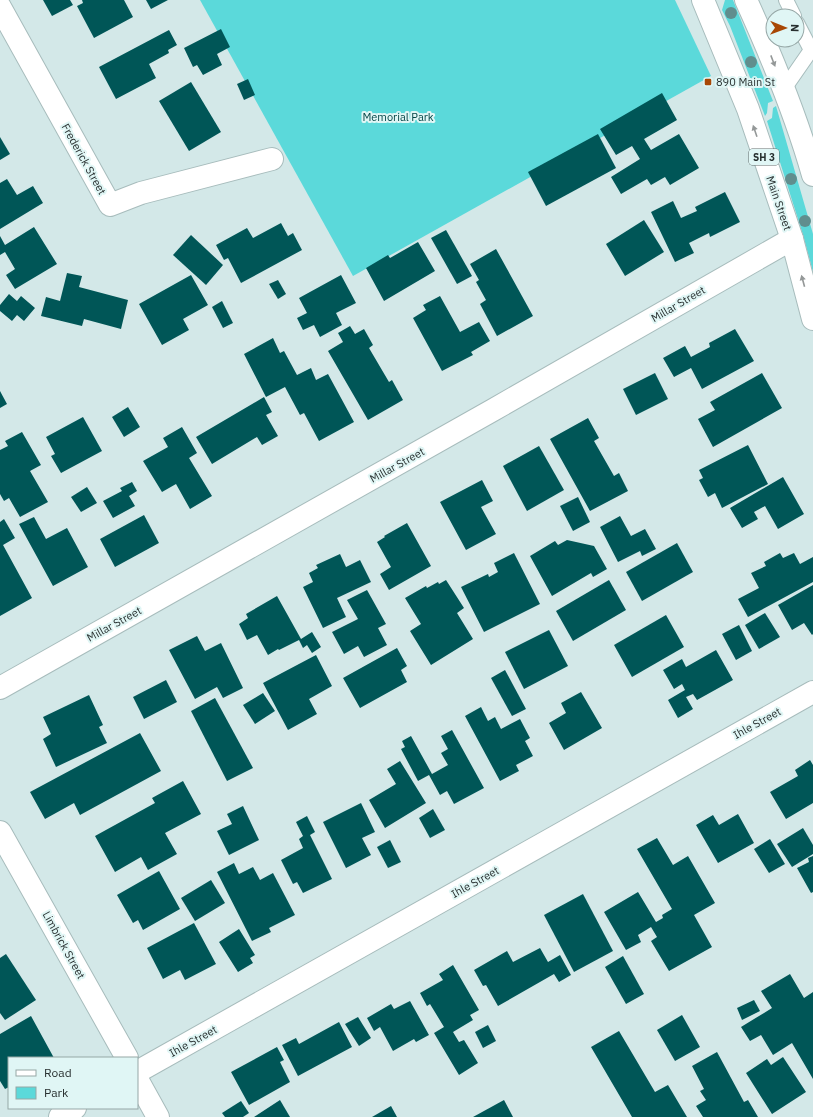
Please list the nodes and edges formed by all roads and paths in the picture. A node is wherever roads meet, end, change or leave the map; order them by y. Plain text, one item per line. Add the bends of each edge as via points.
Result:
1 (703, 0) edge
2 (746, 0) edge
3 (0, 7) edge
4 (805, 38) edge
5 (784, 89) junction
6 (272, 159) dead end
7 (812, 169) edge
8 (792, 239) junction
9 (813, 319) edge
10 (0, 688) edge
11 (813, 692) edge
12 (0, 832) edge
13 (126, 1057) edge
14 (138, 1071) edge
15 (138, 1081) edge
16 (73, 1109) edge
17 (60, 1117) edge
18 (158, 1117) edge

8 -> 1 main road, Main Street / SH 3 via 748,109
2 -> 5 main road
3 - 6 main road, Frederick Street via 110,205 142,193
4 - 5 lane via 811,50
5 - 7 main road
9 -> 8 main road, Main Street / SH 3
8 - 10 main road, Millar Street via 507,403
11 - 14 main road, Ihle Street
12 - 13 main road, Limbrick Street
15 - 18 main road
16 - 17 main road

